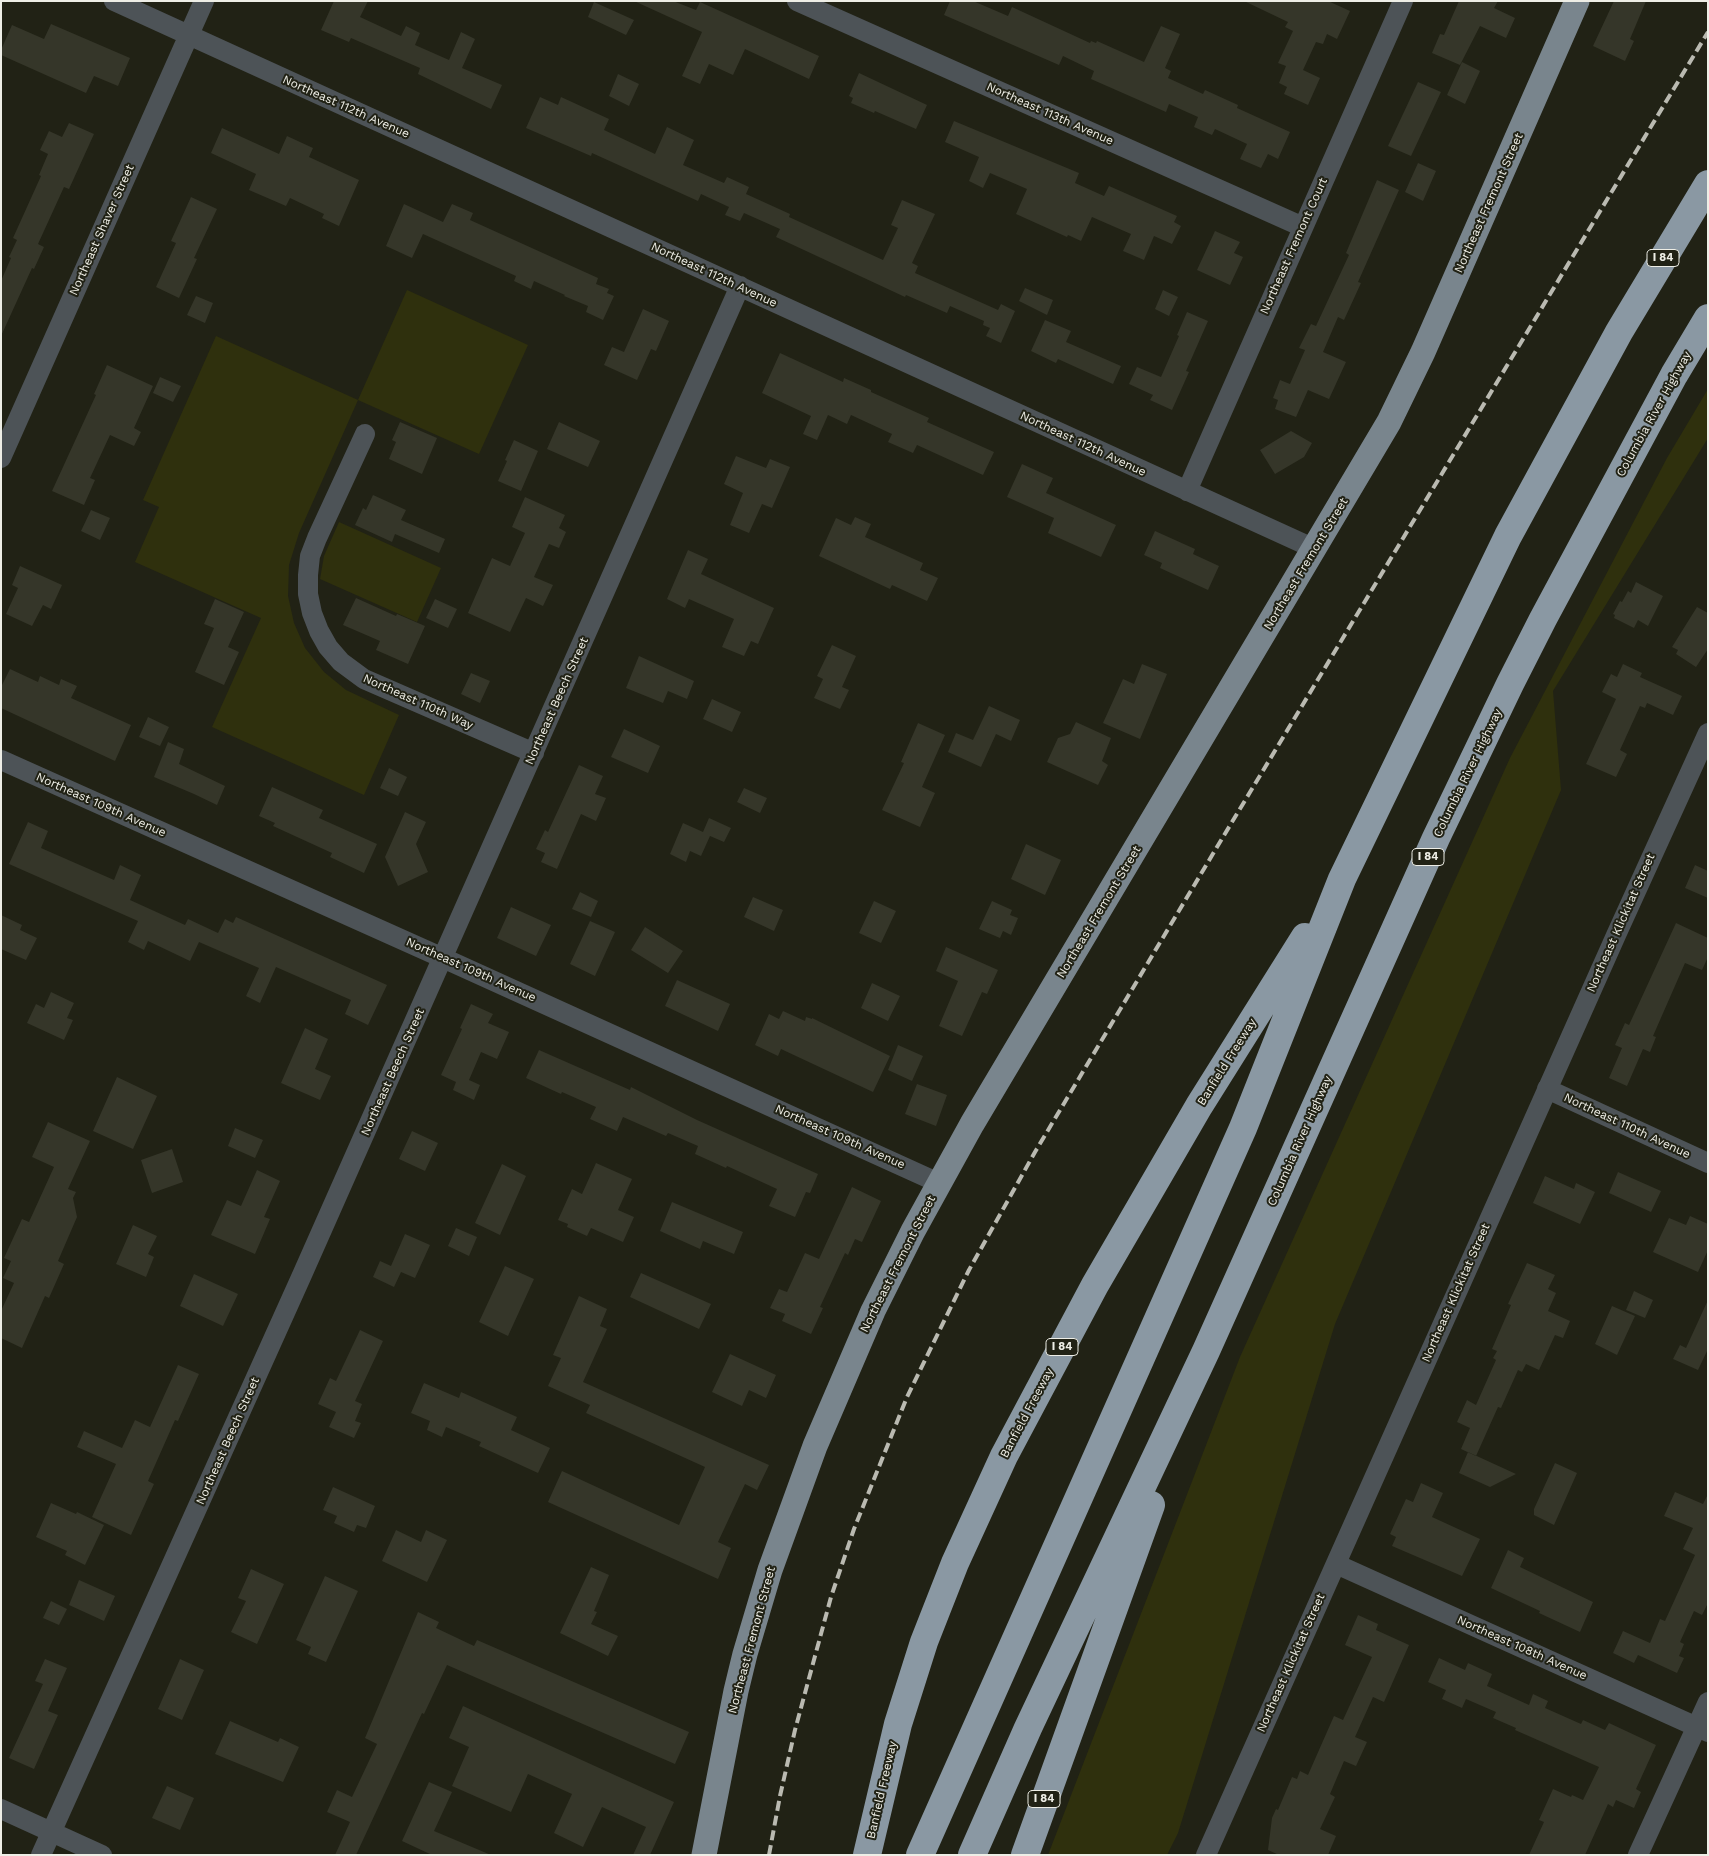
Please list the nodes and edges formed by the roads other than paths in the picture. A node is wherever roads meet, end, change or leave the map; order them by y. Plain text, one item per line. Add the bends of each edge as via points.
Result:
1 (114, 1) edge
2 (204, 1) edge
3 (797, 1) edge
4 (1403, 1) edge
5 (1577, 1) edge
6 (188, 35) junction
7 (1708, 184) edge
8 (1303, 227) junction
9 (740, 286) junction
10 (1708, 318) edge
11 (365, 434) dead end
12 (1, 458) edge
13 (1186, 491) junction
14 (1314, 549) junction
15 (1708, 733) edge
16 (534, 753) junction
17 (1, 760) edge
18 (1342, 879) junction
19 (443, 958) junction
20 (1547, 1089) junction
21 (1708, 1163) edge
22 (939, 1182) junction
23 (1206, 1351) junction
24 (1336, 1564) junction
25 (1708, 1702) edge
26 (1702, 1730) edge
27 (1, 1810) edge
28 (51, 1832) junction
29 (41, 1855) edge
30 (102, 1855) edge
31 (704, 1855) edge
32 (866, 1855) edge
33 (920, 1855) edge
34 (972, 1855) edge
35 (1025, 1855) edge
36 (1206, 1855) edge
37 (1638, 1855) edge

1 - 6 street, Northeast 112th Avenue
2 - 6 street, Northeast Shaver Street
3 - 8 street, Northeast 113th Avenue
4 - 8 street, Northeast Fremont Court
5 - 14 main road, Northeast Fremont Street via 1416,367 1389,422
6 - 9 street, Northeast 112th Avenue
6 - 12 street, Northeast Shaver Street
7 - 18 highway, I 84 via 1623,325 1517,520
8 - 13 street, Northeast Fremont Court
9 - 13 street, Northeast 112th Avenue
9 - 16 street, Northeast Beech Street
10 - 23 highway, Columbia River Highway / I 84 via 1674,375 1510,684 1436,838
11 - 16 street, Northeast 110th Way via 310,556 308,594 318,631 341,662 364,679
13 - 14 street, Northeast 112th Avenue
14 - 22 main road, Northeast Fremont Street
15 - 20 street, Northeast Klickitat Street
16 - 19 street, Northeast Beech Street
17 - 19 street, Northeast 109th Avenue
18 - 32 highway, Banfield Freeway / I 84 via 1199,1106 1095,1285 1004,1456 955,1563 924,1642 898,1724
18 - 33 highway via 1243,1128
19 - 22 street, Northeast 109th Avenue
19 - 28 street, Northeast Beech Street
20 - 21 street, Northeast 110th Avenue
20 - 24 street, Northeast Klickitat Street
22 - 31 main road, Northeast Fremont Street via 854,1354 783,1532 745,1654
23 - 34 highway via 1028,1728
23 - 35 highway, I 84
24 - 26 street, Northeast 108th Avenue
24 - 36 street, Northeast Klickitat Street
25 - 26 street
26 - 37 street
27 - 28 street
28 - 29 street, Northeast Beech Street
28 - 30 street

